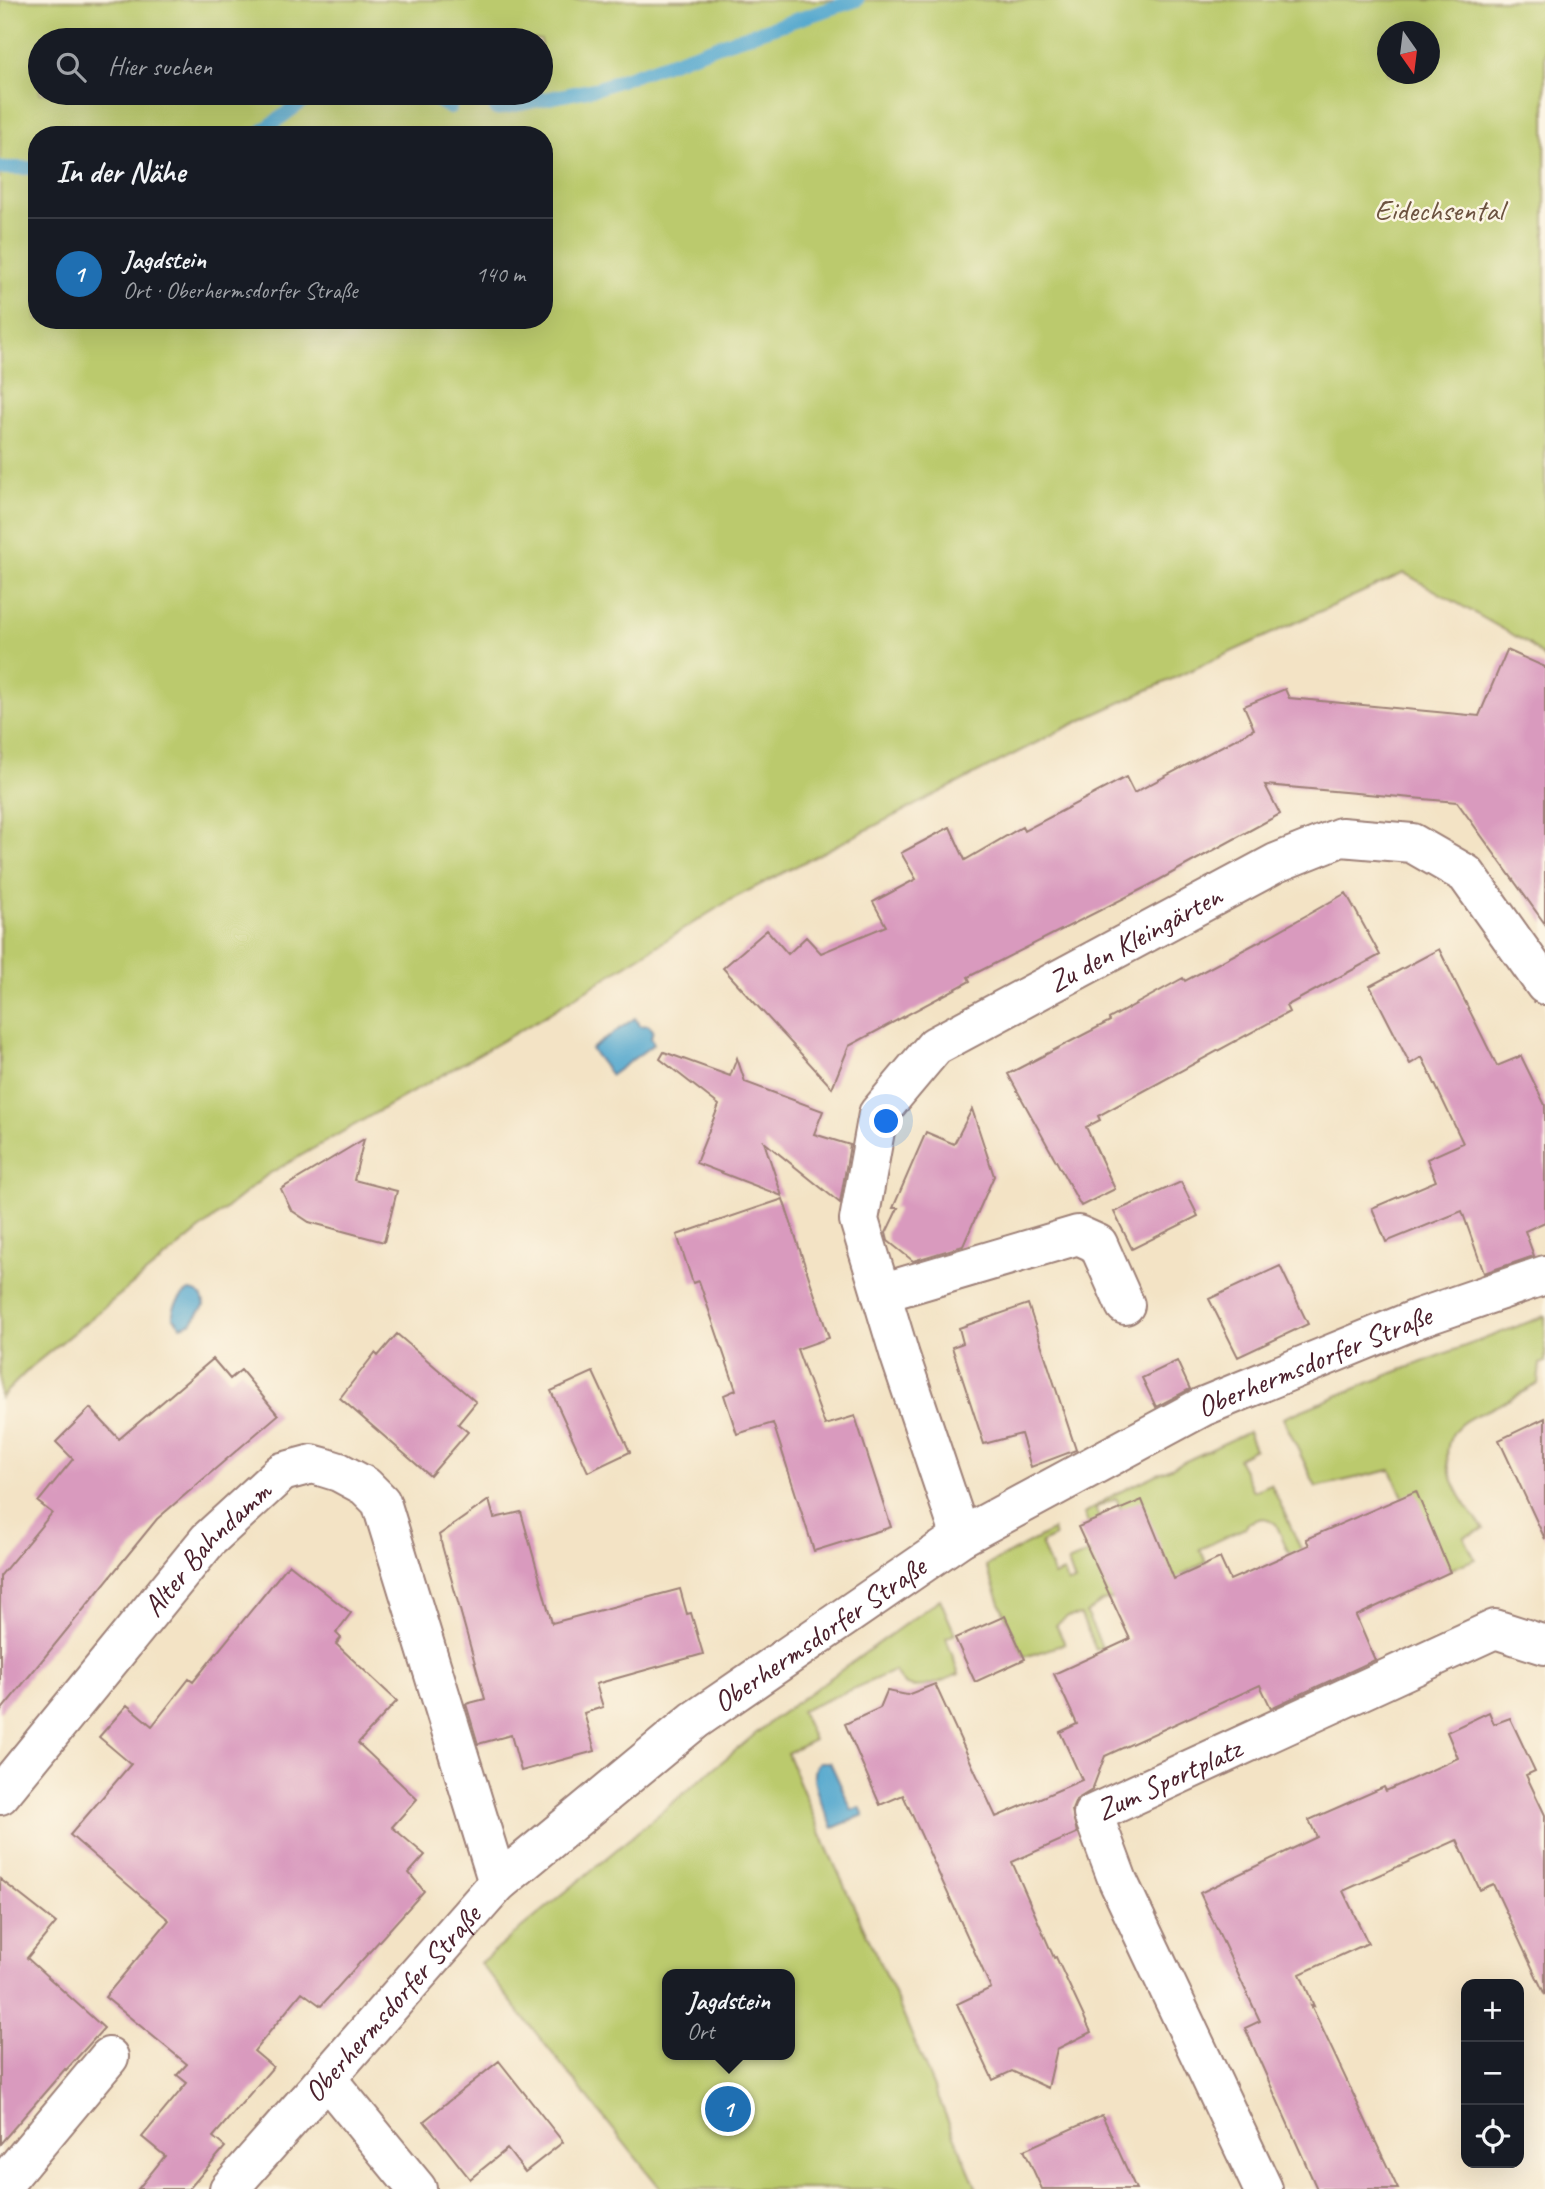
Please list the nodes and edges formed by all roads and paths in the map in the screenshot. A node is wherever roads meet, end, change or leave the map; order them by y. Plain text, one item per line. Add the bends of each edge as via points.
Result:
1 (1545, 985) edge
2 (1545, 1275) edge
3 (881, 1293) junction
4 (1125, 1305) dead end
5 (961, 1537) junction
6 (1545, 1644) edge
7 (0, 1795) edge
8 (498, 1883) junction
9 (109, 2057) dead end
10 (327, 2079) junction
11 (0, 2188) edge
12 (229, 2189) edge
13 (417, 2189) edge
14 (1263, 2189) edge

1 - 3 street, Zu den Kleingärten via 1466,874 1412,844 1341,837 1276,863 935,1045 878,1114 859,1220
2 - 5 street, Oberhermsdorfer Straße via 1419,1318 1202,1407
3 - 4 street via 1078,1235 1098,1244
3 - 5 street, Zu den Kleingärten
5 - 8 street, Oberhermsdorfer Straße via 695,1720
6 - 14 street, Zum Sportplatz via 1495,1629 1093,1814 1118,1881
7 - 8 street, Alter Bahndamm via 208,1540 282,1472 312,1464 365,1486 381,1502
8 - 10 street, Oberhermsdorfer Straße
9 - 11 street
10 - 12 street, Oberhermsdorfer Straße
10 - 13 street

